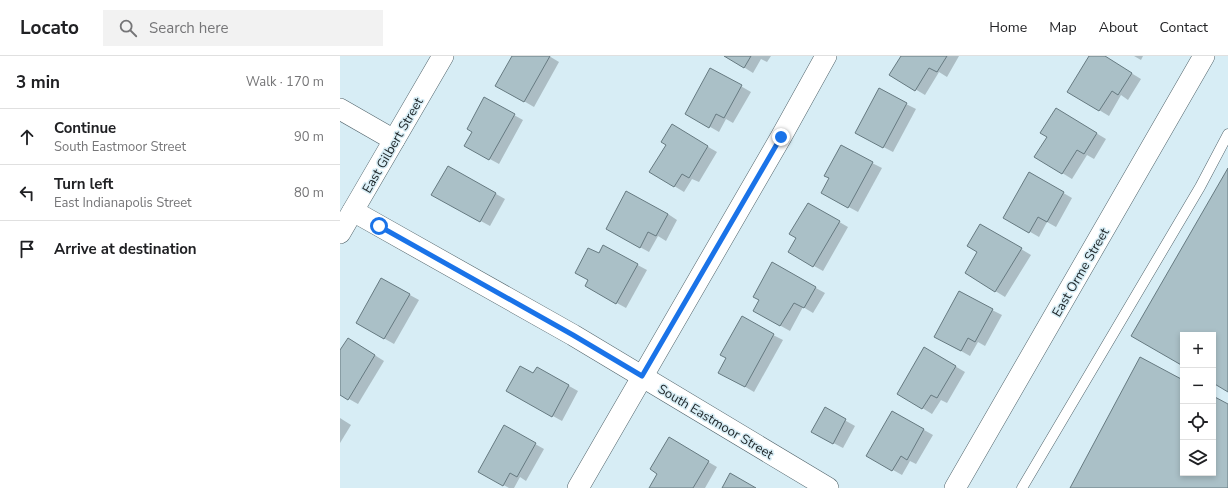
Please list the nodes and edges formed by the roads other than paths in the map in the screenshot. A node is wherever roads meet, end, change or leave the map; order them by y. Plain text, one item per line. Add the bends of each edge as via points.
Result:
1 (443, 56) edge
2 (826, 56) edge
3 (1204, 56) edge
4 (340, 109) edge
5 (1228, 134) edge
6 (394, 140) junction
7 (353, 211) junction
8 (340, 233) edge
9 (642, 376) junction
10 (578, 488) edge
11 (828, 488) edge
12 (955, 488) edge
13 (1022, 488) edge

1 - 6 street, East Gilbert Street
2 - 9 street
3 - 12 street, East Orme Street
4 - 6 street
5 - 13 lane via 1196,193
6 - 7 street, East Gilbert Street
7 - 8 street, East Gilbert Street
7 - 9 street, South Eastmoor Street
9 - 10 street
9 - 11 street, South Eastmoor Street

